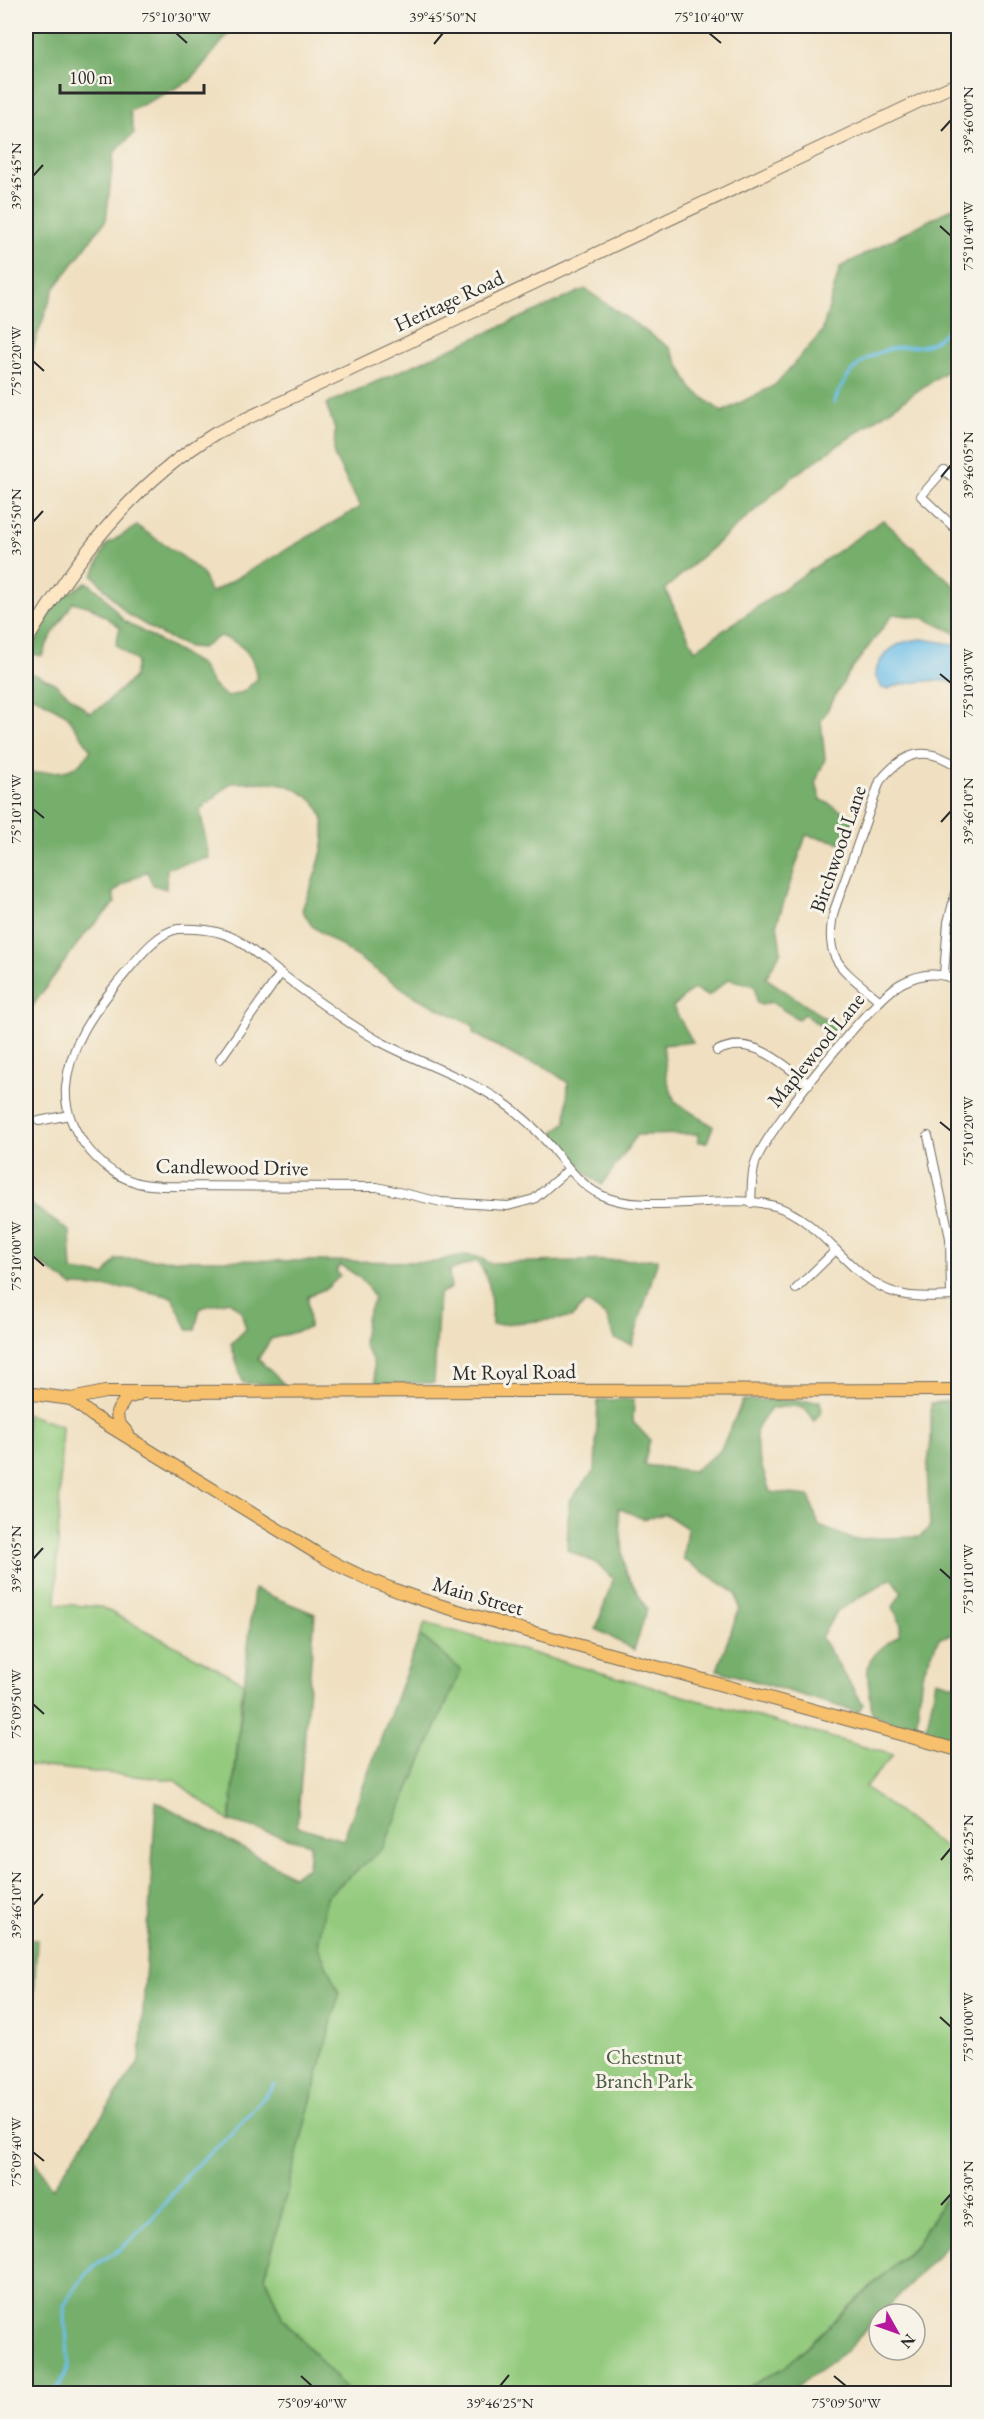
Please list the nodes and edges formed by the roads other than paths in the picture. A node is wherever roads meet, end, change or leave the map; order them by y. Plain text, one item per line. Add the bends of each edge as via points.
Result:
1 (958, 82) edge
2 (958, 482) edge
3 (958, 531) edge
4 (26, 642) edge
5 (958, 768) edge
6 (958, 884) edge
7 (281, 973) junction
8 (944, 974) junction
9 (958, 981) edge
10 (879, 1000) junction
11 (717, 1050) dead end
12 (220, 1059) dead end
13 (809, 1084) junction
14 (69, 1115) junction
15 (39, 1121) dead end
16 (928, 1136) dead end
17 (568, 1170) junction
18 (751, 1203) junction
19 (836, 1250) junction
20 (796, 1289) dead end
21 (955, 1296) edge
22 (958, 1390) edge
23 (148, 1392) junction
24 (26, 1393) edge
25 (71, 1399) junction
26 (146, 1448) junction
27 (958, 1750) edge

1 - 4 street, Heritage Road via 216,434 160,473 108,524 68,574
2 - 3 street via 944,470 921,496
5 - 10 street, Birchwood Lane via 939,755 922,754 907,756 890,768 880,781 834,911 830,950 842,969
6 - 8 street via 948,922
7 - 12 street
7 - 14 street, Candlewood Drive via 218,931 174,930 159,938 118,983 74,1047 65,1091
7 - 17 street, Candlewood Drive via 377,1040 501,1101 550,1146
8 - 9 street
8 - 10 street, Maplewood Lane via 912,979
10 - 13 street, Maplewood Lane
11 - 13 street via 753,1046
13 - 18 street, Maplewood Lane via 756,1160
14 - 15 street
14 - 17 street, Candlewood Drive via 75,1131 102,1162 135,1182 160,1186 377,1187 441,1202 508,1206 534,1199
16 - 21 street via 950,1238
17 - 18 street, Candlewood Drive via 597,1194 614,1201
18 - 19 street, Candlewood Drive via 771,1205 798,1215
19 - 20 street
19 - 21 street, Candlewood Drive via 863,1275 895,1293
22 - 23 main road, Mt Royal Road
23 - 25 main road, Mt Royal Road via 98,1392
23 - 26 main road via 126,1398 117,1412 123,1429
24 - 25 main road, Main Street
25 - 26 main road, Main Street
26 - 27 main road, Main Street via 344,1569 396,1592

